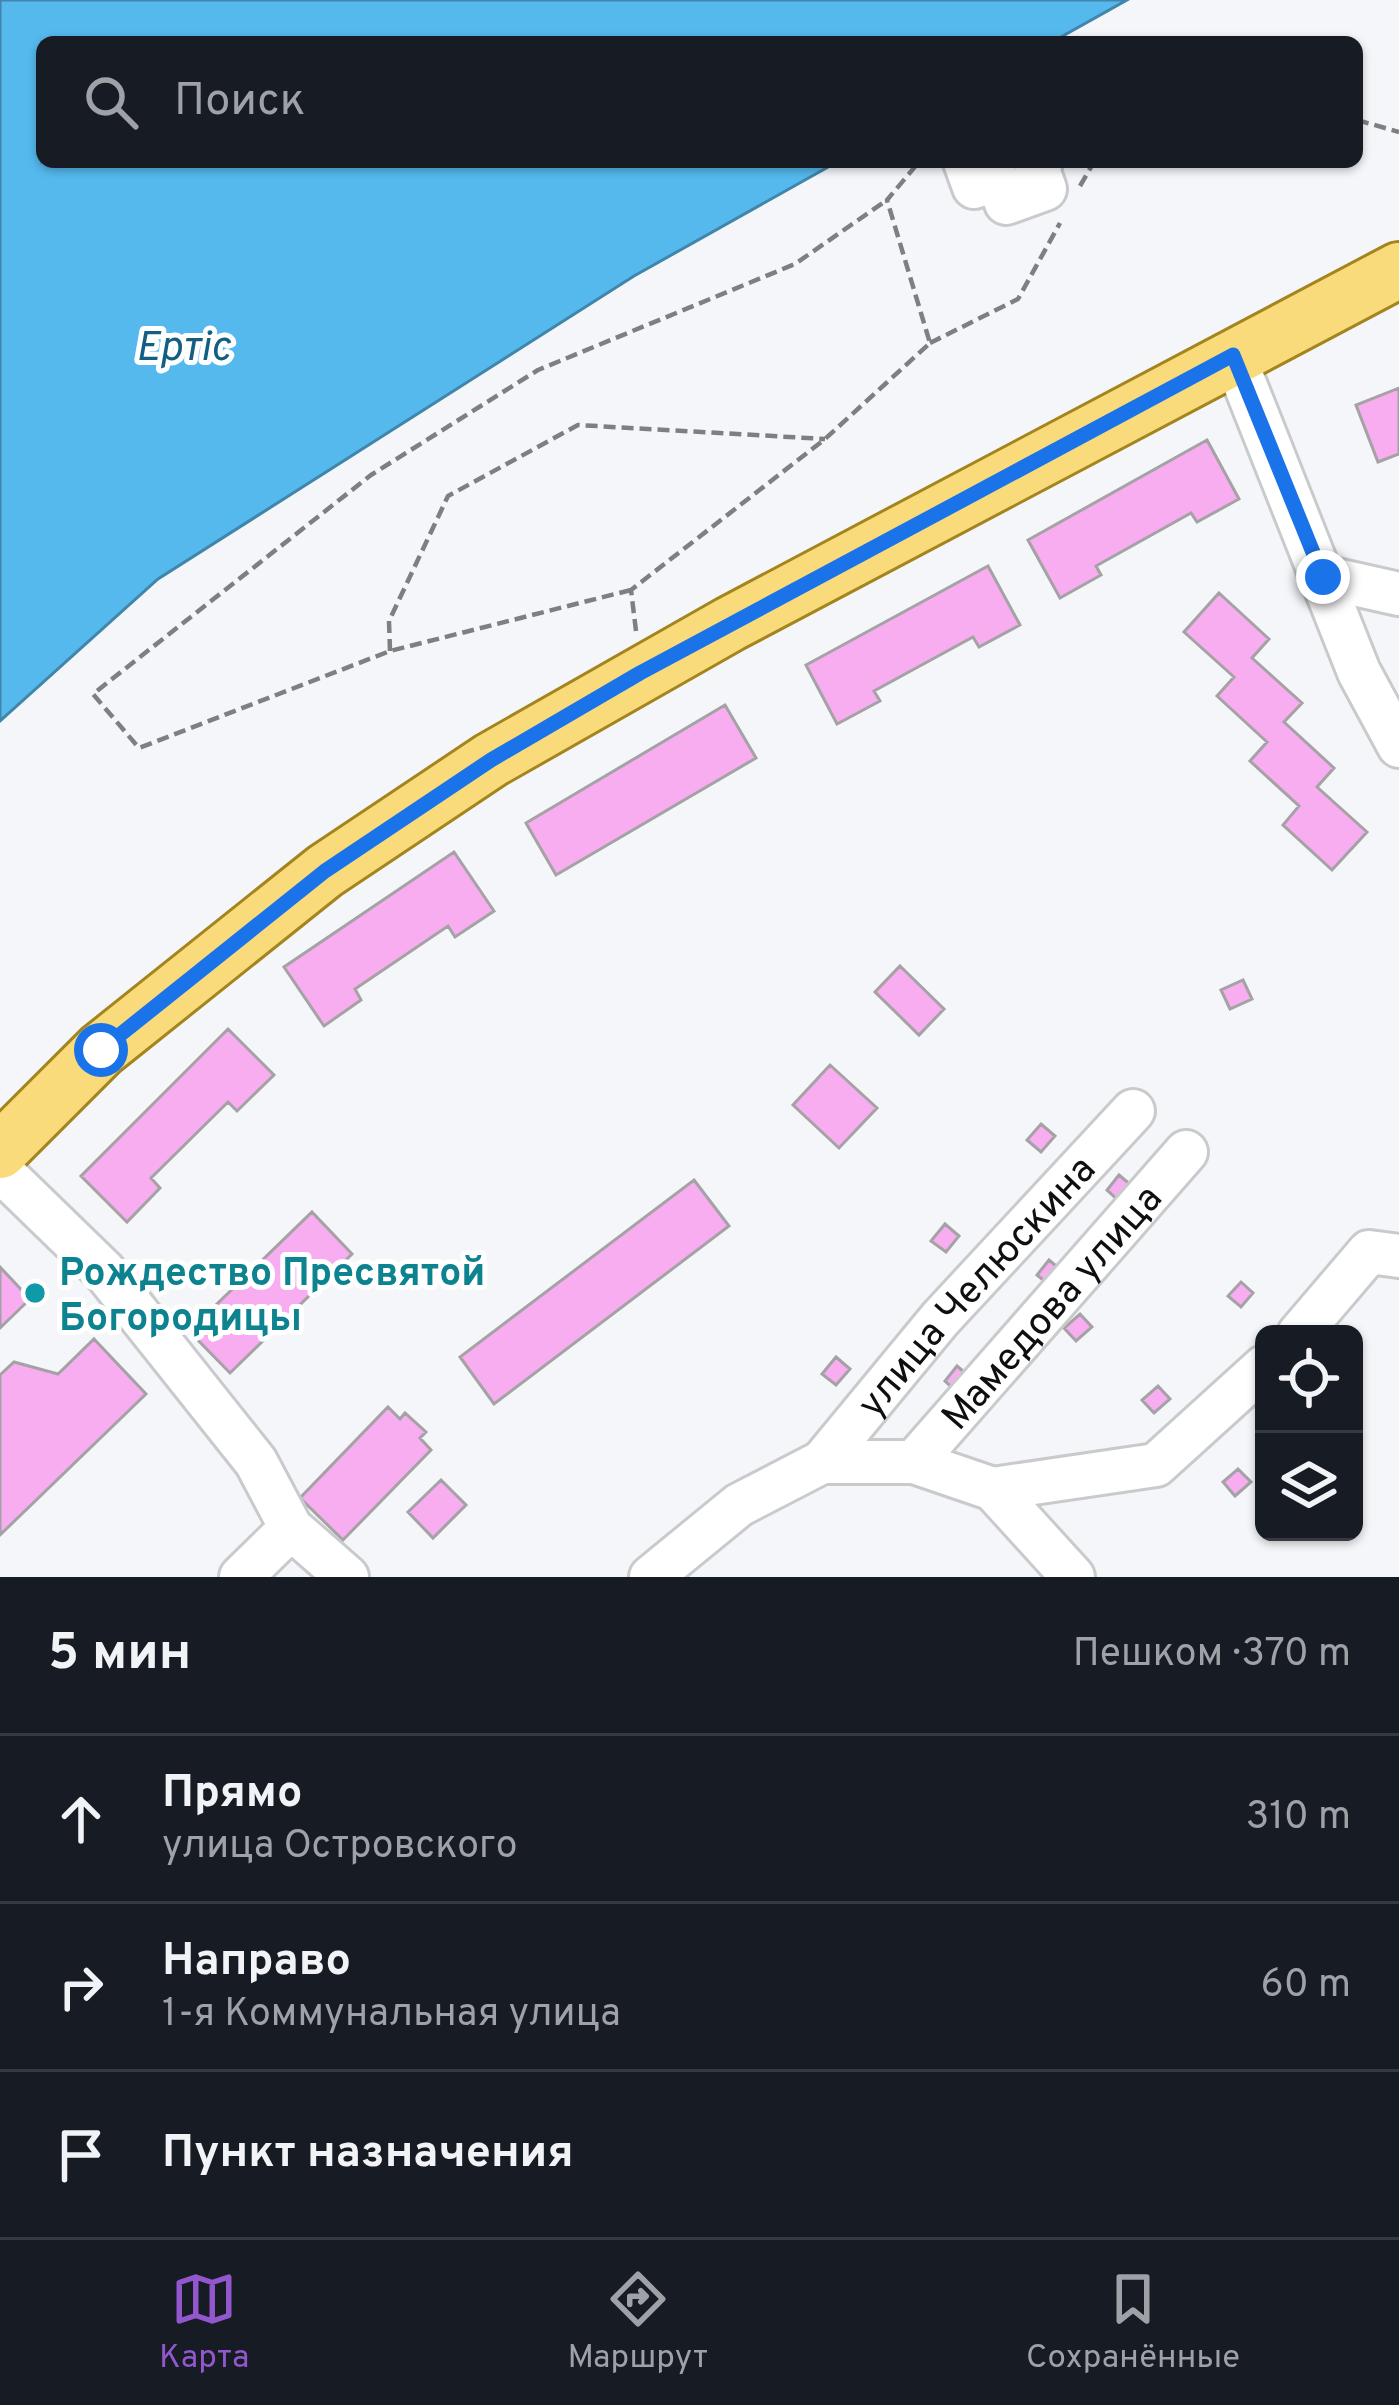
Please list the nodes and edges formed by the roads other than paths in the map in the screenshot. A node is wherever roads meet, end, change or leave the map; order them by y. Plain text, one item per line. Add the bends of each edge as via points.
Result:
1 (967, 168) edge
2 (1037, 168) edge
3 (1399, 270) edge
4 (1233, 355) junction
5 (1323, 577) junction
6 (1399, 594) edge
7 (1399, 746) edge
8 (1133, 1111) dead end
9 (0, 1150) edge
10 (1186, 1152) dead end
11 (0, 1170) edge
12 (1399, 1256) edge
13 (1307, 1325) edge
14 (1255, 1375) edge
15 (821, 1462) junction
16 (914, 1462) junction
17 (993, 1489) junction
18 (291, 1528) junction
19 (241, 1577) edge
20 (347, 1577) edge
21 (651, 1577) edge
22 (1073, 1577) edge

1 - 2 street via 974,187 997,179 1006,203 1045,189
3 - 4 main road
4 - 5 street
4 - 9 main road via 491,760 325,871 101,1050
5 - 6 street
5 - 7 street via 1358,672
8 - 15 street, улица Челюскина via 940,1318
10 - 16 street, Мамедова улица
11 - 18 street via 104,1271 191,1378 256,1462
12 - 13 street via 1369,1252
14 - 17 street via 1156,1465
15 - 16 street
15 - 21 street via 739,1505
16 - 17 street
17 - 22 street, Мамедова улица
18 - 19 street
18 - 20 street

